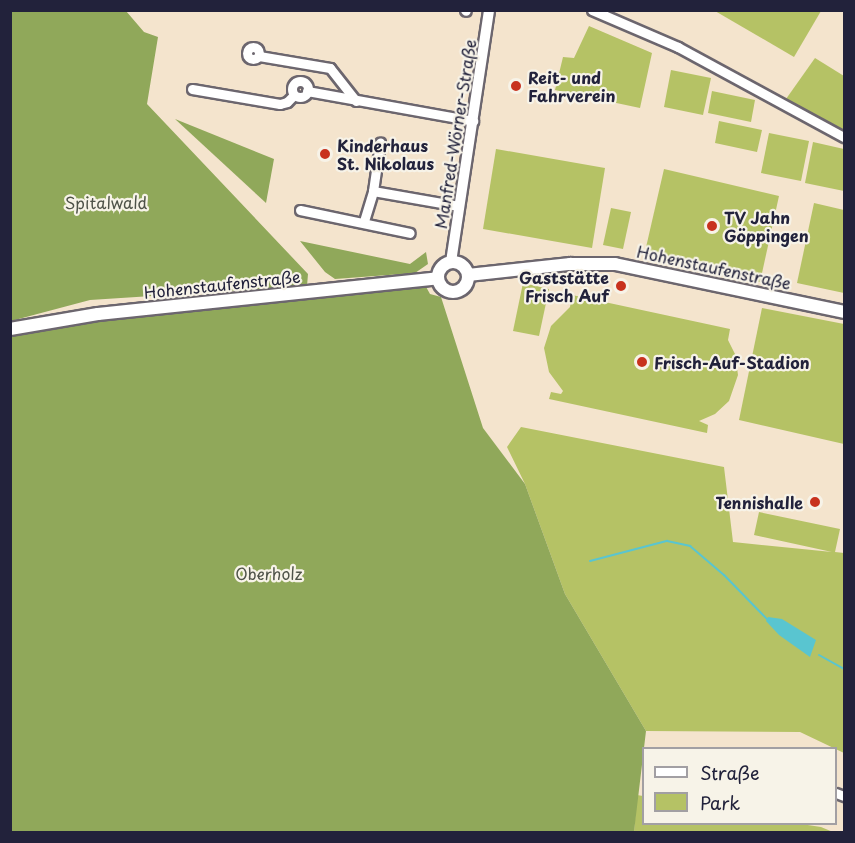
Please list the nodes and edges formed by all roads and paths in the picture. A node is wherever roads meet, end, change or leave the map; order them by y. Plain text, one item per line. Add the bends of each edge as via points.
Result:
1 (489, 10) edge
2 (592, 10) edge
3 (259, 56) dead end
4 (192, 89) dead end
5 (356, 101) junction
6 (473, 121) junction
7 (844, 137) edge
8 (380, 143) dead end
9 (373, 191) junction
10 (459, 206) junction
11 (300, 210) dead end
12 (364, 221) junction
13 (410, 233) dead end
14 (452, 262) junction
15 (468, 275) junction
16 (438, 278) junction
17 (844, 312) edge
18 (10, 329) edge

1 - 6 street, Manfred-Wörner-Straße
2 - 7 street via 678,47
3 - 5 street via 330,68
4 - 5 street via 280,104 307,91
5 - 6 street
6 - 10 street, Manfred-Wörner-Straße
8 - 9 street
9 - 10 street
9 - 12 street
10 - 14 street, Manfred-Wörner-Straße
11 - 12 street via 352,223
12 - 13 street
14 - 15 main road via 462,265
14 - 16 main road via 443,265
15 - 16 main road via 465,286 455,291 442,287
15 - 17 main road, Hohenstaufenstraße via 570,264 615,264
16 - 18 main road, Hohenstaufenstraße via 98,314

